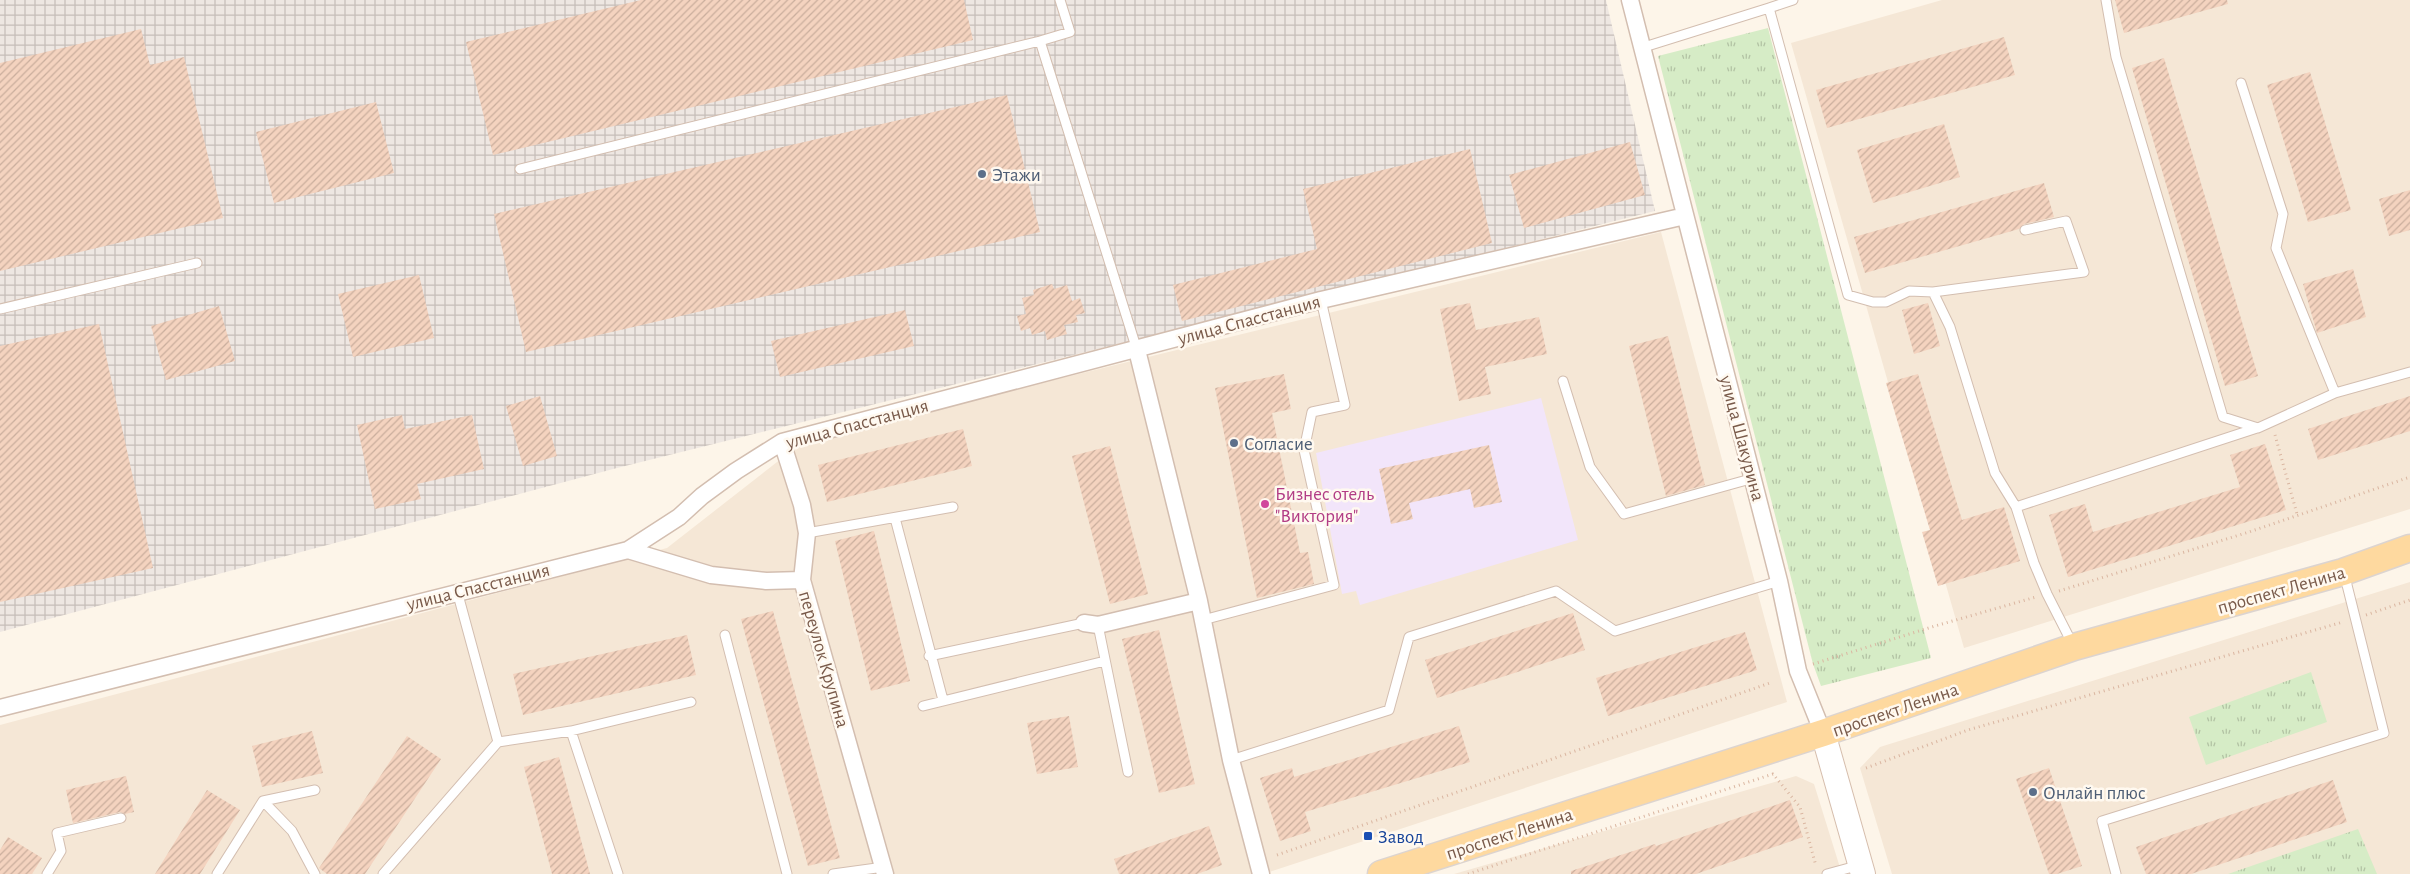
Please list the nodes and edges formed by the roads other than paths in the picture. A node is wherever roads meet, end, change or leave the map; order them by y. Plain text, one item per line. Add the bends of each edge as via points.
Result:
1 (1060, 0) edge
2 (1630, 0) edge
3 (1793, 0) edge
4 (2106, 0) edge
5 (1769, 8) junction
6 (1040, 41) junction
7 (1641, 48) junction
8 (2241, 83) dead end
9 (520, 169) dead end
10 (1685, 216) junction
11 (2025, 230) dead end
12 (196, 263) dead end
13 (1933, 292) junction
14 (1321, 300) junction
15 (0, 309) edge
16 (1137, 350) junction
17 (2410, 372) edge
18 (1563, 381) dead end
19 (2335, 393) junction
20 (2258, 428) junction
21 (782, 442) junction
22 (1754, 478) junction
23 (953, 507) dead end
24 (2016, 507) junction
25 (895, 518) junction
26 (807, 533) junction
27 (2410, 548) edge
28 (628, 550) junction
29 (2343, 572) junction
30 (802, 580) junction
31 (1779, 581) junction
32 (457, 591) junction
33 (1199, 601) junction
34 (1203, 620) junction
35 (1091, 624) junction
36 (725, 635) dead end
37 (2074, 647) junction
38 (929, 656) junction
39 (1105, 661) junction
40 (942, 700) junction
41 (691, 702) dead end
42 (923, 706) dead end
43 (0, 708) edge
44 (570, 731) junction
45 (1823, 733) junction
46 (498, 742) junction
47 (1231, 760) junction
48 (1128, 772) dead end
49 (315, 790) dead end
50 (263, 801) junction
51 (121, 818) dead end
52 (1861, 869) edge
53 (884, 871) edge
54 (47, 874) edge
55 (217, 874) edge
56 (315, 874) edge
57 (383, 874) edge
58 (618, 874) edge
59 (786, 874) edge
60 (833, 874) edge
61 (1261, 874) edge
62 (1381, 874) edge
63 (1827, 874) edge
64 (2116, 874) edge

1 - 6 lane via 1070,32
2 - 7 street, улица Шакурина
3 - 5 lane
4 - 20 lane via 2116,57 2223,417
5 - 7 lane
5 - 13 lane via 1848,295 1886,302 1909,291
6 - 9 lane
6 - 16 lane
7 - 10 street, улица Шакурина
8 - 19 lane via 2283,214 2276,248
10 - 14 street, улица Спасстанция
10 - 22 street, улица Шакурина
11 - 13 lane via 2066,221 2084,272
12 - 15 lane
13 - 24 lane via 1950,326 1995,472
14 - 16 street, улица Спасстанция
14 - 34 lane via 1345,405 1312,412 1304,450 1334,585
16 - 21 street, улица Спасстанция
16 - 33 street
17 - 19 lane
18 - 22 lane via 1590,467 1624,514
19 - 20 lane
20 - 24 lane
21 - 26 street, переулок Крупина via 802,505
21 - 28 street, улица Спасстанция via 736,471 679,517
22 - 31 street, улица Шакурина
23 - 25 lane
24 - 37 lane via 2034,563
25 - 26 lane
25 - 38 lane
26 - 30 street, переулок Крупина
27 - 29 main road, проспект Ленина
28 - 30 street via 711,575 766,581
28 - 32 street, улица Спасстанция
29 - 37 main road, проспект Ленина
29 - 64 lane via 2384,733 2102,820
30 - 53 street, переулок Крупина
31 - 45 street, улица Шакурина via 1798,671
31 - 47 lane via 1615,631 1556,591 1408,637 1390,710
32 - 43 street, улица Спасстанция
32 - 46 lane
33 - 34 street
33 - 35 street
34 - 47 street
35 - 38 lane
35 - 39 lane
36 - 59 lane
37 - 45 main road, проспект Ленина
38 - 40 lane
39 - 40 lane
39 - 48 lane
40 - 42 lane
41 - 44 lane
44 - 46 lane
44 - 58 lane
45 - 52 main road, улица Шакурина
45 - 62 main road, проспект Ленина
46 - 57 lane
47 - 61 street
49 - 50 lane
50 - 55 lane
50 - 56 lane via 292,831
51 - 54 lane via 57,832 61,851
52 - 63 lane
53 - 60 lane

